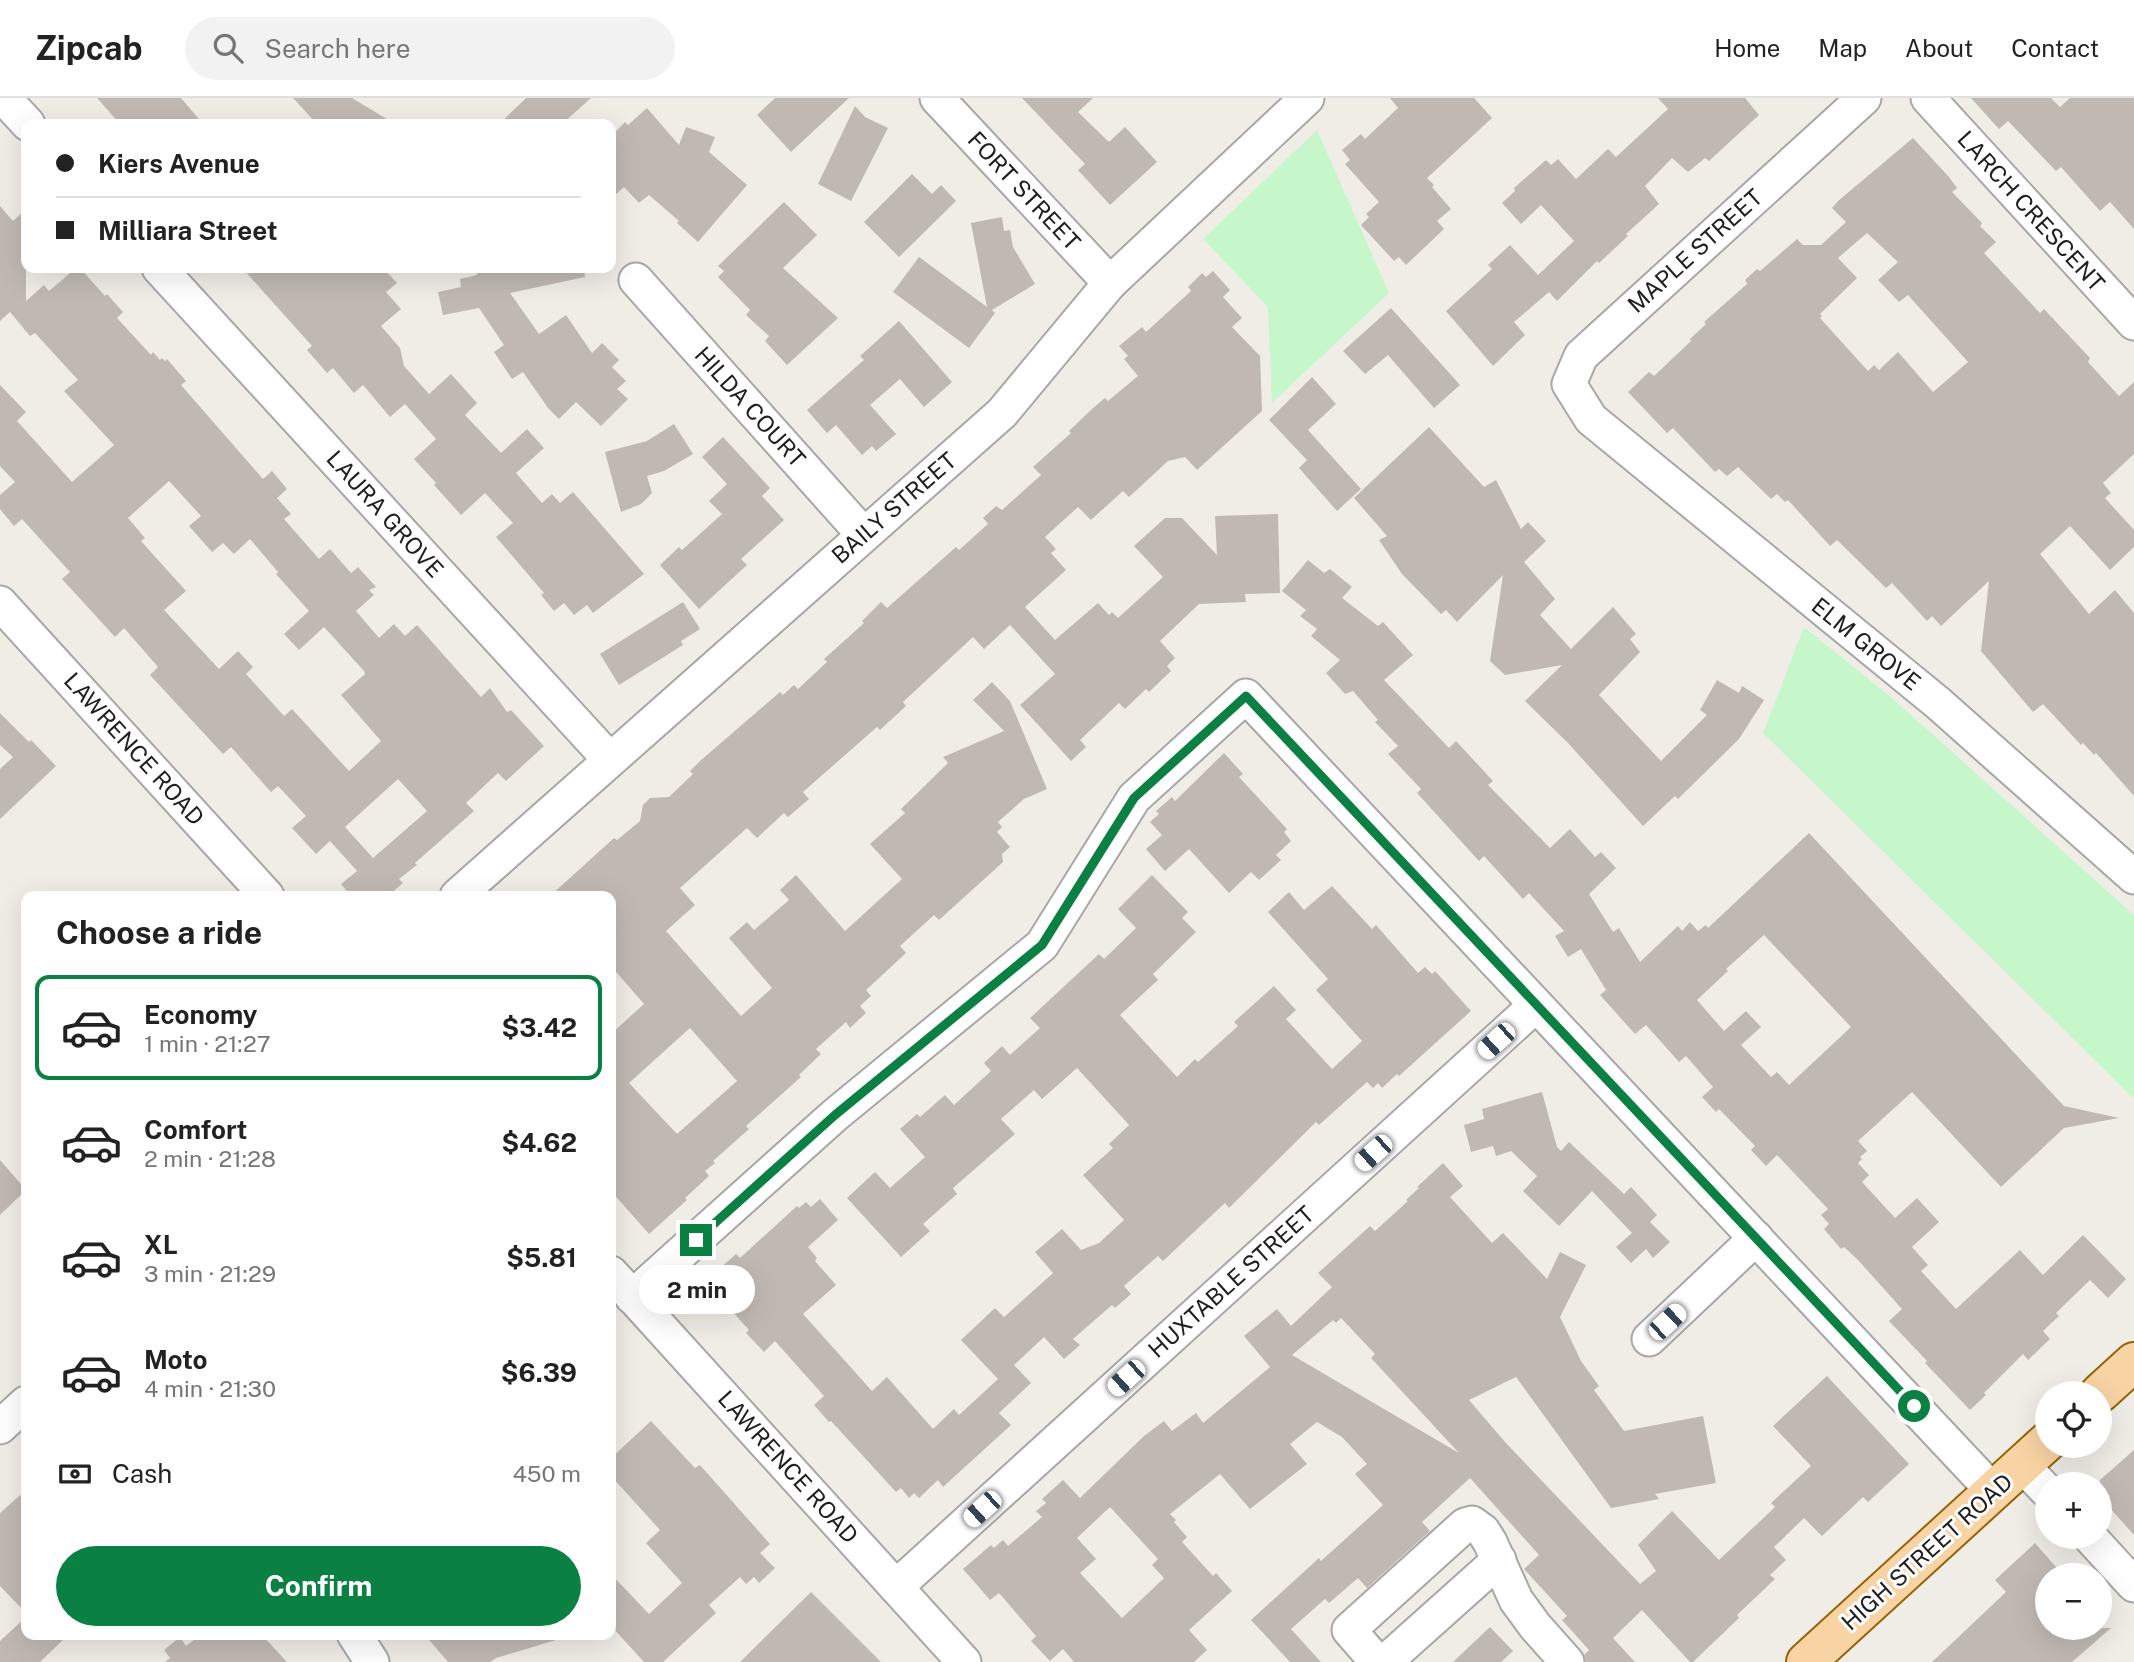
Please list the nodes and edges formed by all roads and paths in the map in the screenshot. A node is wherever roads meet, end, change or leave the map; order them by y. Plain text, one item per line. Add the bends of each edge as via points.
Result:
1 (4, 98) edge
2 (937, 98) edge
3 (1307, 98) edge
4 (1864, 98) edge
5 (1928, 98) edge
6 (23, 119) edge
7 (164, 273) edge
8 (636, 280) dead end
9 (1110, 283) junction
10 (2134, 323) edge
11 (1591, 419) joint
12 (863, 534) junction
13 (0, 603) edge
14 (610, 760) junction
15 (2134, 877) edge
16 (262, 891) edge
17 (463, 891) edge
18 (1536, 1005) junction
19 (1756, 1238) junction
20 (622, 1285) edge
21 (1649, 1339) dead end
22 (2134, 1362) edge
23 (2112, 1382) edge
24 (21, 1408) edge
25 (0, 1427) edge
26 (2035, 1453) edge
27 (1993, 1491) junction
28 (2101, 1549) edge
29 (1499, 1560) junction
30 (2134, 1585) edge
31 (896, 1587) junction
32 (358, 1640) edge
33 (372, 1662) edge
34 (964, 1662) edge
35 (1377, 1662) edge
36 (1385, 1662) edge
37 (1567, 1662) edge
38 (1806, 1662) edge

1 - 6 street
2 - 9 street, FORT STREET
3 - 9 street, BAILY STREET
4 - 11 street, MAPLE STREET via 1581,356 1569,384
5 - 10 street, LARCH CRESCENT
7 - 14 street, LAURA GROVE
8 - 12 street, HILDA COURT
9 - 12 street, BAILY STREET via 1002,413
11 - 15 street, ELM GROVE via 1938,703
12 - 14 street, BAILY STREET
13 - 16 street, LAWRENCE ROAD
14 - 17 street, BAILY STREET
18 - 19 street
18 - 20 street via 1246,696 1134,798 1042,945
18 - 31 street, HUXTABLE STREET
19 - 21 street
19 - 27 street
20 - 31 street, LAWRENCE ROAD
22 - 23 main road
24 - 25 street
26 - 27 main road, HIGH STREET ROAD
27 - 38 main road, HIGH STREET ROAD
28 - 30 street
29 - 35 street via 1483,1531 1472,1523 1465,1525 1349,1630
29 - 36 street
29 - 37 street via 1516,1600
31 - 34 street, LAWRENCE ROAD
32 - 33 street

